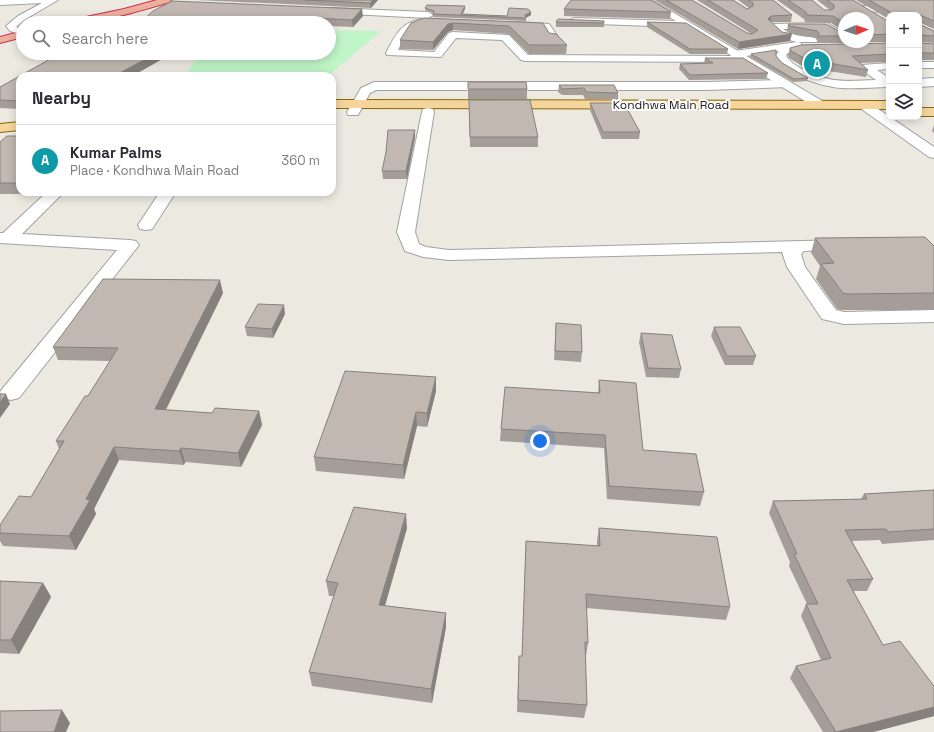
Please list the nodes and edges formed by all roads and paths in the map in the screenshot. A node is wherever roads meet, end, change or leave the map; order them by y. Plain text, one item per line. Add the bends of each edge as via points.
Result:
1 (53, 0) edge
2 (646, 0) edge
3 (0, 2) edge
4 (167, 2) edge
5 (852, 3) edge
6 (416, 5) dead end
7 (862, 9) junction
8 (325, 10) edge
9 (894, 12) edge
10 (409, 14) junction
11 (26, 16) edge
12 (102, 16) edge
13 (879, 19) edge
14 (16, 22) edge
15 (0, 24) edge
16 (13, 24) junction
17 (687, 24) junction
18 (399, 27) dead end
19 (16, 30) edge
20 (16, 35) edge
21 (440, 35) edge
22 (453, 35) junction
23 (505, 37) junction
24 (519, 37) edge
25 (540, 38) edge
26 (0, 40) edge
27 (850, 42) edge
28 (560, 43) junction
29 (838, 43) edge
30 (838, 43) edge
31 (739, 57) junction
32 (576, 59) junction
33 (922, 65) edge
34 (934, 65) edge
35 (886, 66) edge
36 (680, 76) edge
37 (886, 82) edge
38 (934, 82) edge
39 (886, 83) edge
40 (922, 83) edge
41 (784, 84) junction
42 (701, 86) junction
43 (922, 104) edge
44 (934, 104) edge
45 (336, 105) edge
46 (820, 105) junction
47 (886, 106) edge
48 (355, 108) junction
49 (869, 109) junction
50 (336, 111) edge
51 (428, 112) junction
52 (886, 112) edge
53 (922, 112) edge
54 (934, 112) edge
55 (16, 118) edge
56 (0, 120) edge
57 (16, 126) edge
58 (0, 128) edge
59 (934, 154) edge
60 (51, 196) edge
61 (165, 196) edge
62 (146, 225) dead end
63 (4, 238) edge
64 (855, 245) edge
65 (800, 246) junction
66 (934, 316) edge
67 (11, 393) dead end

1 - 3 street
1 - 11 street
2 - 17 street
4 - 12 highway
5 - 7 street
6 - 10 street
7 - 9 street via 888,9
7 - 13 street
8 - 10 street
10 - 18 street
10 - 22 street via 452,19 409,24 391,53 438,55
14 - 16 street
15 - 16 street
16 - 19 street via 11,26
17 - 28 street via 507,21 546,26
17 - 31 street
20 - 26 highway
21 - 22 street
22 - 23 street
23 - 24 street
23 - 32 street via 525,58
25 - 28 street
27 - 27 street via 827,26 773,26 785,36 797,39
28 - 32 street
29 - 31 street via 791,45
30 - 39 street via 785,50 781,55 783,61 800,73 834,84
31 - 32 street
31 - 41 street
33 - 34 street
35 - 37 street via 865,67
36 - 42 street
38 - 40 street
41 - 42 street
41 - 46 street
42 - 48 street via 374,86 365,91
43 - 44 main road
45 - 48 main road, Kondhwa Main Road
46 - 48 main road, Kondhwa Main Road
46 - 49 main road, Kondhwa Main Road
47 - 49 main road, Kondhwa Main Road
48 - 50 main road, Kondhwa Main Road
48 - 51 main road, Kondhwa Main Road
49 - 51 main road, Kondhwa Main Road
49 - 52 main road, Kondhwa Main Road
49 - 59 street
51 - 65 street via 406,232 411,246 423,252 456,255
53 - 54 main road
55 - 56 main road
57 - 58 main road
60 - 63 street
61 - 62 street
63 - 67 street via 130,245
64 - 65 street
65 - 66 street via 791,252 796,267 829,315 844,318

